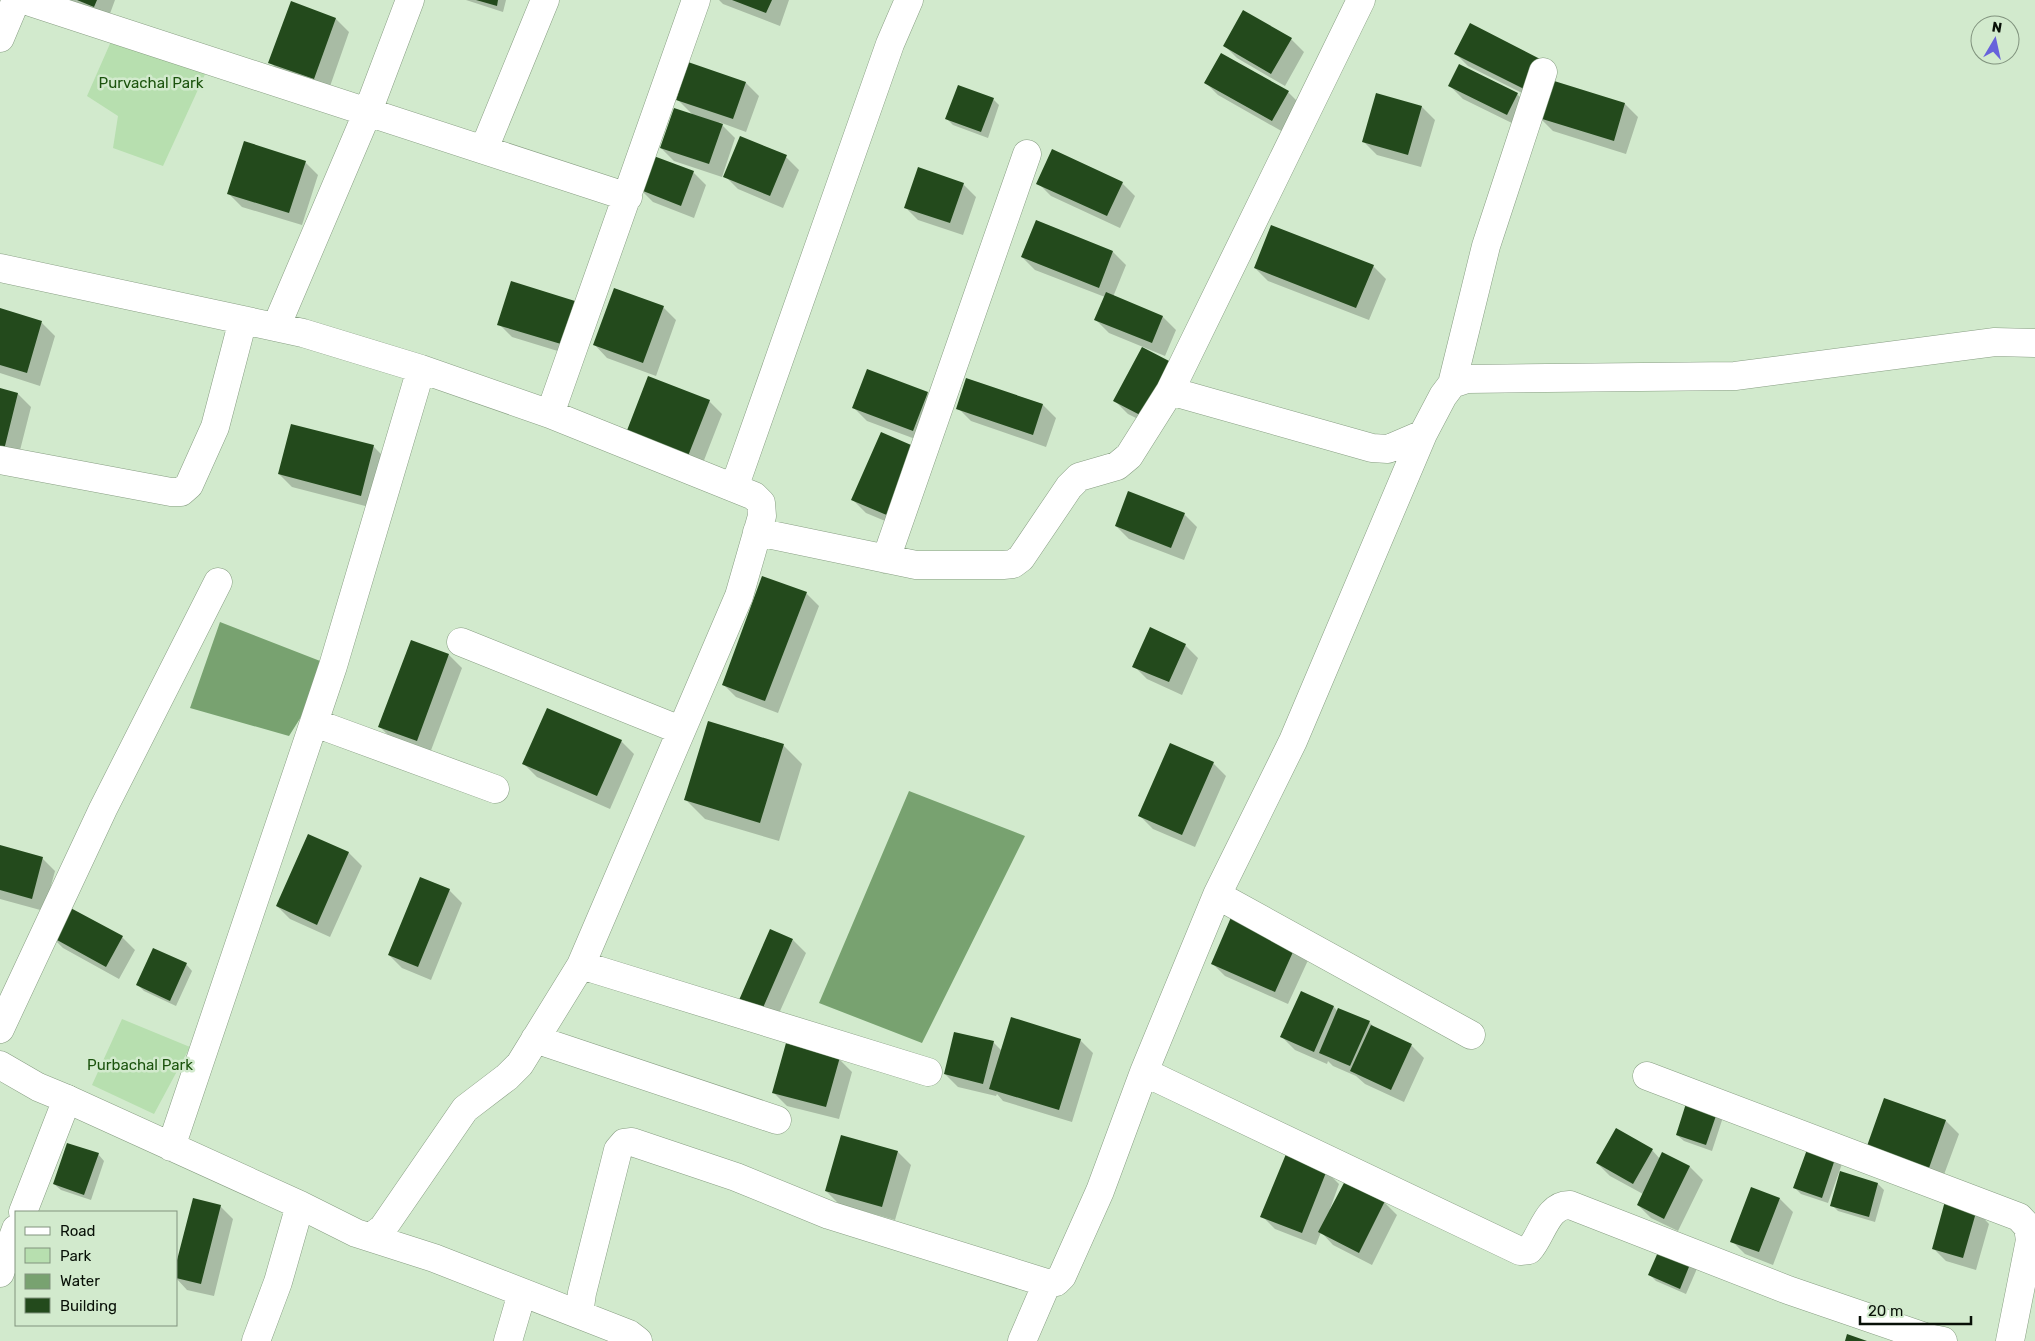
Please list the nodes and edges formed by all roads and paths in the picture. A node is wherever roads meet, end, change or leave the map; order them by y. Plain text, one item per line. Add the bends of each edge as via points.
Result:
1 (16, 0) edge
2 (24, 0) edge
3 (410, 0) edge
4 (545, 0) edge
5 (696, 0) edge
6 (909, 0) edge
7 (1361, 0) edge
8 (0, 38) edge
9 (1543, 72) dead end
10 (368, 111) junction
11 (484, 149) junction
12 (1027, 154) dead end
13 (628, 197) junction
14 (0, 268) edge
15 (243, 320) junction
16 (276, 327) junction
17 (2035, 343) edge
18 (420, 370) junction
19 (1452, 384) junction
20 (1170, 391) junction
21 (550, 414) junction
22 (1423, 434) junction
23 (0, 460) edge
24 (734, 488) junction
25 (757, 532) junction
26 (886, 559) junction
27 (218, 582) dead end
28 (461, 642) dead end
29 (315, 724) junction
30 (680, 730) junction
31 (495, 789) dead end
32 (1217, 895) junction
33 (581, 964) junction
34 (0, 1029) edge
35 (1471, 1035) dead end
36 (535, 1039) junction
37 (0, 1065) edge
38 (928, 1072) dead end
39 (1144, 1072) junction
40 (1646, 1076) dead end
41 (67, 1099) junction
42 (777, 1120) dead end
43 (172, 1147) junction
44 (300, 1205) junction
45 (23, 1211) edge
46 (15, 1232) edge
47 (371, 1237) junction
48 (0, 1273) edge
49 (1048, 1283) junction
50 (522, 1293) junction
51 (579, 1314) junction
52 (256, 1341) edge
53 (508, 1341) edge
54 (638, 1341) edge
55 (1022, 1341) edge
56 (1943, 1341) edge
57 (2010, 1341) edge

1 - 8 street
2 - 10 street
3 - 10 street
4 - 11 street
5 - 13 street
6 - 24 street via 890,44
7 - 20 street
9 - 19 street via 1486,246
10 - 11 street
10 - 16 street
11 - 13 street
12 - 26 street
13 - 21 street
14 - 15 street
15 - 16 street
15 - 23 street via 215,427 189,485 181,492
16 - 18 street
17 - 19 street via 1995,342 1735,376 1467,379
18 - 21 street
18 - 29 street
19 - 22 street
20 - 22 street via 1372,448 1388,449
20 - 26 street via 1129,456 1117,466 1079,477 1068,487 1021,558 1013,564 916,565
21 - 24 street
22 - 32 street via 1293,742
24 - 25 street via 754,496 761,503 762,516
25 - 26 street
25 - 30 street via 739,596
27 - 34 street via 103,809
28 - 30 street
29 - 31 street
29 - 43 street
30 - 33 street
32 - 35 street
32 - 39 street
33 - 36 street
33 - 38 street
36 - 42 street
36 - 47 street via 520,1064 507,1077 465,1109 383,1228
37 - 41 street
39 - 49 street via 1100,1190 1062,1276 1056,1282
39 - 56 street via 1520,1251 1529,1250 1536,1243 1554,1209 1570,1205 1788,1290
40 - 57 street via 2019,1217 2028,1228 2030,1240
41 - 43 street
41 - 45 street
43 - 44 street
44 - 47 street via 356,1234
44 - 52 street via 278,1282
46 - 48 street
47 - 50 street
49 - 51 street via 829,1214 736,1177 632,1142 624,1143 618,1150
49 - 55 street
50 - 51 street
50 - 53 street
51 - 54 street via 629,1334

